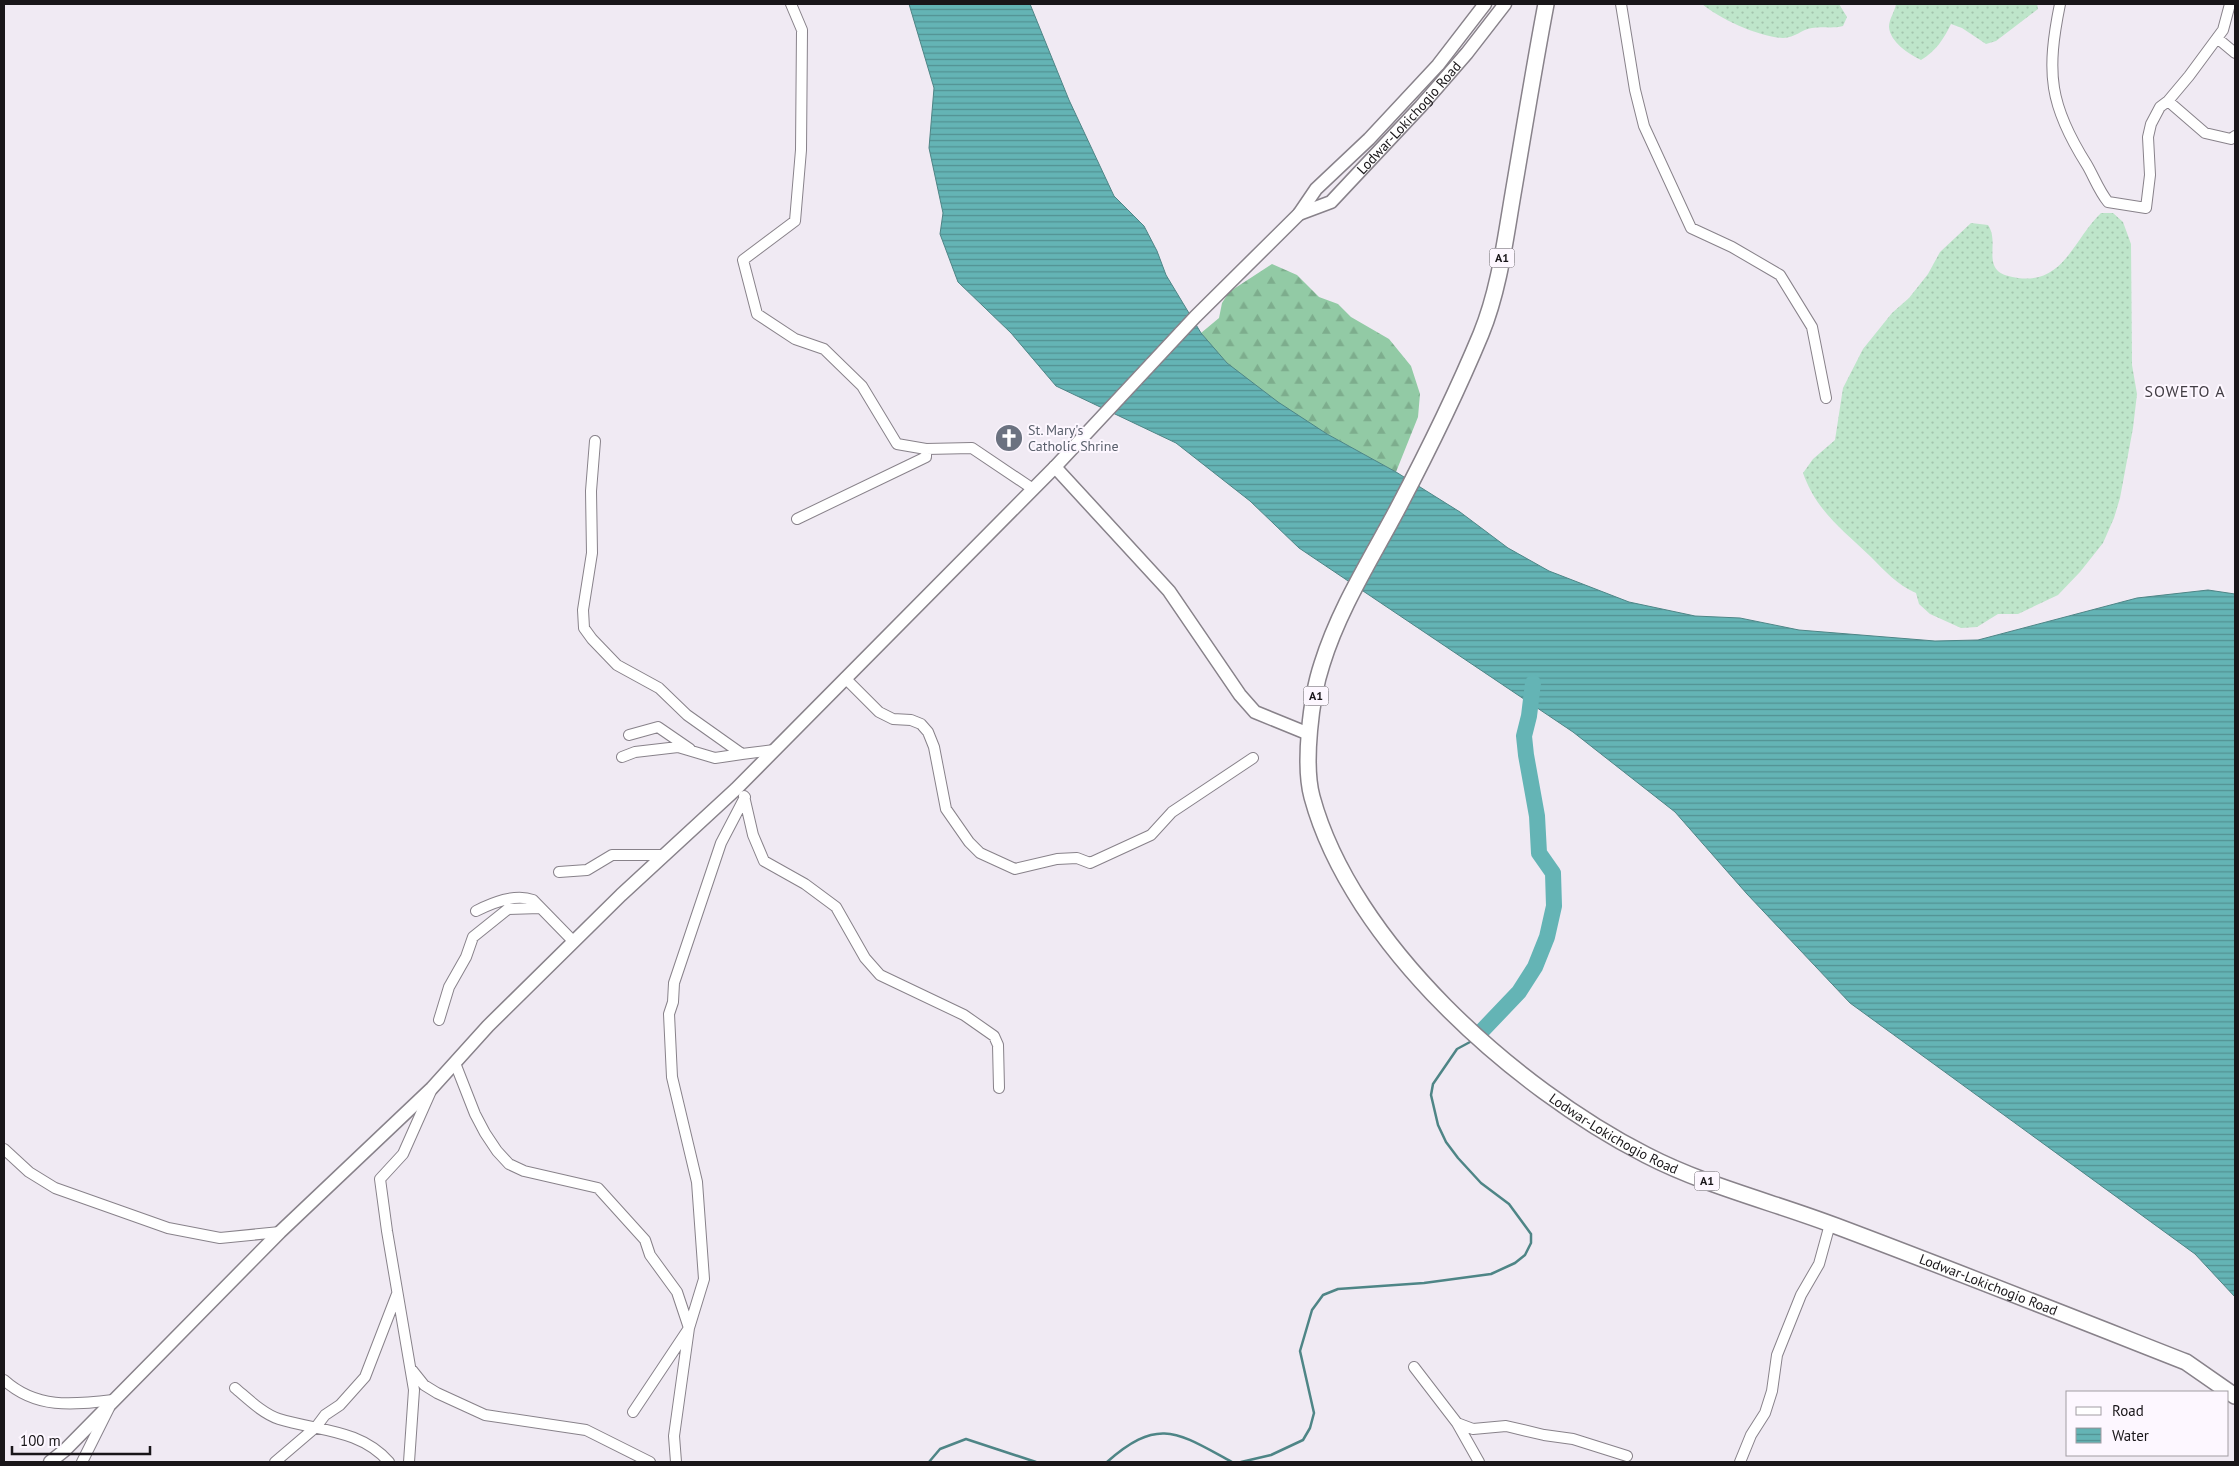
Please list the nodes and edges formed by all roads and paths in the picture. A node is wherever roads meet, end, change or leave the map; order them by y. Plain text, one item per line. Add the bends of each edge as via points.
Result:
1 (791, 4) edge
2 (1485, 4) edge
3 (1505, 4) edge
4 (1546, 4) edge
5 (1621, 4) edge
6 (2060, 4) edge
7 (2230, 4) edge
8 (2217, 38) junction
9 (2235, 53) edge
10 (2168, 101) junction
11 (2235, 136) edge
12 (1300, 214) junction
13 (1826, 398) dead end
14 (595, 441) dead end
15 (926, 449) junction
16 (1055, 467) junction
17 (1033, 489) junction
18 (797, 519) dead end
19 (845, 678) junction
20 (1309, 734) junction
21 (629, 735) dead end
22 (690, 750) junction
23 (774, 750) junction
24 (742, 754) junction
25 (622, 757) dead end
26 (1253, 758) dead end
27 (741, 793) junction
28 (664, 855) junction
29 (559, 872) dead end
30 (540, 908) junction
31 (476, 911) dead end
32 (574, 942) junction
33 (439, 1020) dead end
34 (455, 1063) junction
35 (432, 1088) junction
36 (999, 1088) dead end
37 (4, 1149) edge
38 (1830, 1224) junction
39 (280, 1232) junction
40 (398, 1293) junction
41 (689, 1328) junction
42 (1414, 1368) dead end
43 (411, 1370) junction
44 (4, 1380) edge
45 (235, 1388) dead end
46 (2228, 1391) edge
47 (113, 1400) junction
48 (633, 1412) dead end
49 (1457, 1423) junction
50 (316, 1427) junction
51 (1627, 1456) dead end
52 (50, 1462) edge
53 (82, 1462) edge
54 (275, 1462) edge
55 (389, 1462) edge
56 (409, 1462) edge
57 (650, 1462) edge
58 (676, 1462) edge
59 (1479, 1462) edge
60 (1740, 1462) edge

1 - 15 street via 802,30 801,150 795,221 743,260 757,314 795,339 824,349 862,386 897,444
2 - 12 main road, Lodwar-Lokichogio Road via 1438,65 1369,139 1316,188
3 - 12 main road, Lodwar-Lokichogio Road via 1421,106 1331,202
4 - 20 highway, A1 via 1502,263 1483,328 1431,446 1347,603 1321,666
5 - 13 street via 1644,126 1691,228 1780,275 1812,327
6 - 10 street via 2051,72 2060,115 2069,137 2108,202 2146,208 2150,175 2148,136 2157,110
7 - 8 street via 2223,30
8 - 9 street
8 - 10 street
10 - 11 street via 2205,132 2231,139
12 - 16 main road, Lodwar-Lokichogio Road via 1195,317
14 - 24 street via 591,491 592,553 582,610 584,628 617,665 659,688 687,716
15 - 17 street via 972,448
15 - 18 street via 926,457
16 - 17 main road
16 - 20 main road via 1169,591 1255,712
17 - 19 main road
19 - 23 main road
19 - 26 street via 879,712 893,719 921,724 934,747 946,809 980,853 1015,869 1057,859 1077,858 1090,863 1124,849 1151,835 1172,812
20 - 38 highway, Lodwar-Lokichogio Road / A1 via 1311,794 1333,852 1353,889 1402,960 1483,1043 1582,1117 1649,1157 1681,1172
21 - 22 street via 658,727
22 - 24 street via 715,758
22 - 25 street via 656,748
23 - 24 street
23 - 27 main road
27 - 28 main road
27 - 36 street via 764,861 805,884 836,907 865,958 880,975 964,1015 994,1036 998,1045
27 - 41 street via 721,842 674,983 674,1002 669,1014 672,1077 697,1182 703,1254 704,1279
28 - 29 street via 612,855 587,870
28 - 32 main road
30 - 31 street via 533,900 519,897 492,903
30 - 32 street
30 - 33 street via 508,909 473,937 466,958 449,987
32 - 34 main road
34 - 35 main road
34 - 41 street via 484,1134 497,1151 509,1164 524,1171 598,1188 644,1240 650,1255 677,1292
35 - 39 main road
35 - 40 street via 402,1154 380,1179
37 - 39 street via 29,1172 56,1188 168,1228 220,1238
38 - 46 highway, Lodwar-Lokichogio Road / A1 via 2186,1362
38 - 60 street via 1819,1264 1801,1295 1777,1355 1765,1413
39 - 47 main road
40 - 43 street
40 - 50 street via 366,1377 340,1405 325,1414
41 - 48 street
41 - 58 street via 674,1436
42 - 49 street
43 - 56 street via 414,1398
43 - 57 street via 436,1393 485,1415 586,1430
44 - 47 street via 16,1391 43,1402 82,1404
45 - 50 street via 277,1419
47 - 52 main road
47 - 53 street
49 - 51 street via 1474,1429 1506,1426 1573,1439
49 - 59 street
50 - 54 street
50 - 55 street via 353,1436 380,1452

